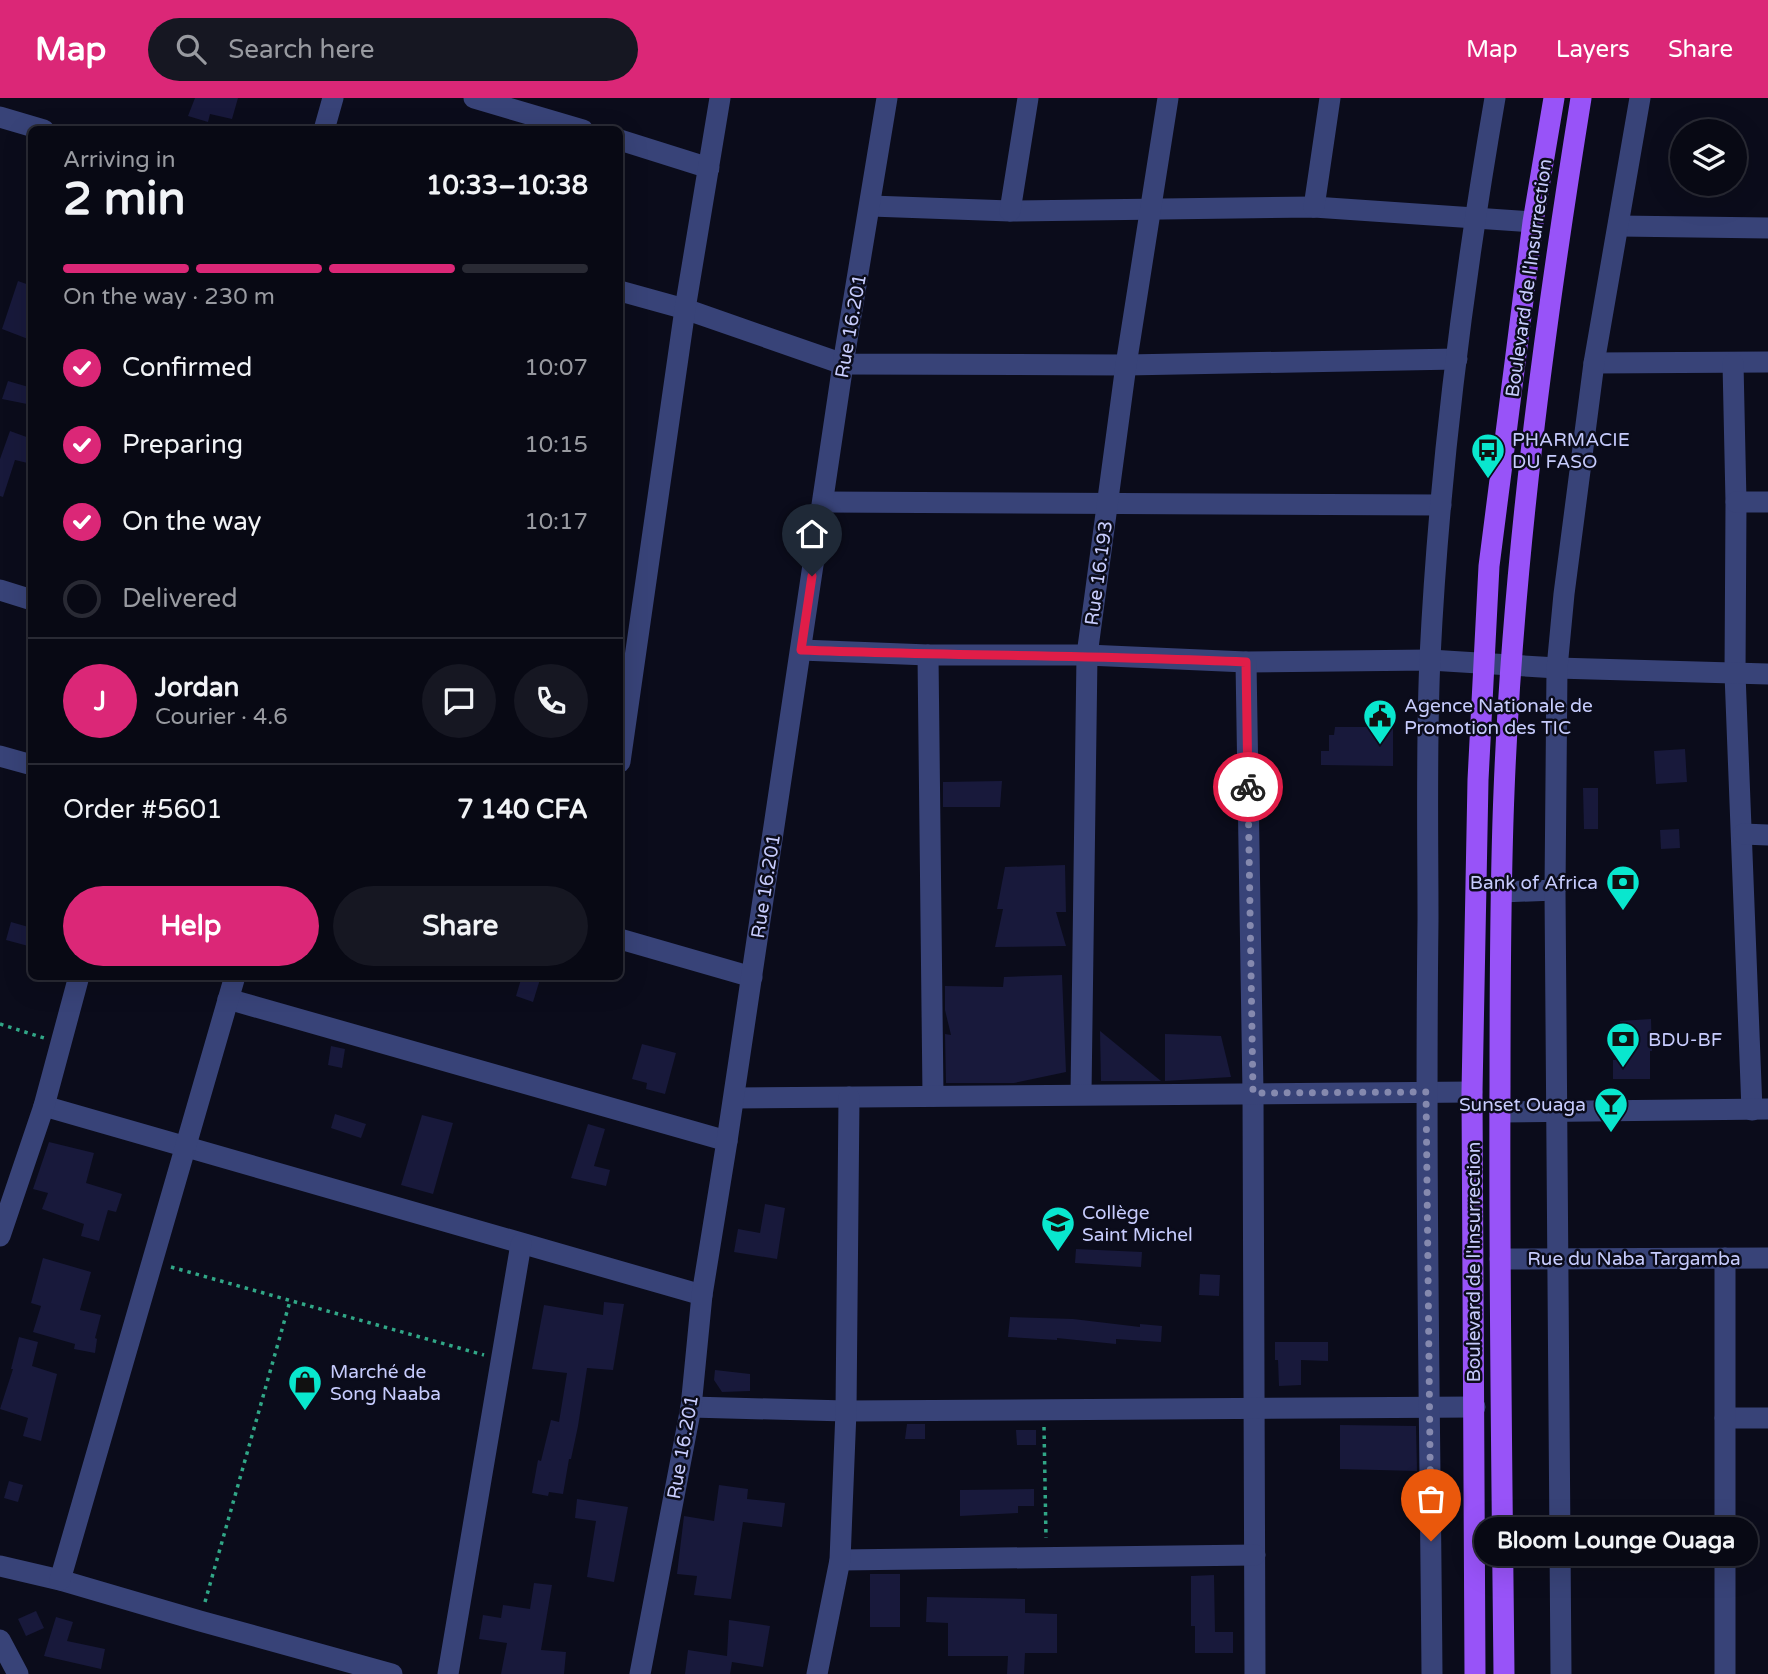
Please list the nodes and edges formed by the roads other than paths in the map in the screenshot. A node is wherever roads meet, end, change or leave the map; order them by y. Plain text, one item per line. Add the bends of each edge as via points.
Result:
1 (5, 98) edge
2 (333, 98) edge
3 (720, 98) edge
4 (887, 98) edge
5 (1028, 98) edge
6 (1168, 98) edge
7 (1330, 98) edge
8 (1495, 98) edge
9 (1554, 98) edge
10 (1581, 98) edge
11 (1640, 98) edge
12 (479, 99) edge
13 (0, 116) edge
14 (31, 126) edge
15 (325, 126) edge
16 (570, 126) edge
17 (623, 141) edge
18 (709, 168) junction
19 (870, 206) junction
20 (1314, 207) junction
21 (1151, 208) junction
22 (1010, 211) junction
23 (1475, 216) junction
24 (1534, 222) junction
25 (1619, 226) junction
26 (1768, 228) edge
27 (623, 292) edge
28 (685, 309) junction
29 (1457, 359) junction
30 (1733, 362) junction
31 (1768, 362) edge
32 (1594, 363) junction
33 (843, 364) junction
34 (1126, 365) junction
35 (823, 502) junction
36 (1737, 502) junction
37 (1768, 502) edge
38 (1107, 503) junction
39 (1441, 505) junction
40 (0, 590) edge
41 (28, 597) edge
42 (629, 628) edge
43 (801, 650) junction
44 (928, 655) junction
45 (1087, 656) junction
46 (1430, 660) junction
47 (1246, 662) junction
48 (1484, 663) junction
49 (1511, 664) junction
50 (1557, 668) junction
51 (1735, 674) junction
52 (1768, 674) edge
53 (623, 717) edge
54 (0, 756) edge
55 (28, 764) edge
56 (1743, 834) junction
57 (1768, 835) edge
58 (1555, 890) junction
59 (1501, 892) junction
60 (623, 940) edge
61 (752, 977) junction
62 (78, 980) edge
63 (234, 980) edge
64 (228, 999) junction
65 (1426, 1092) junction
66 (1472, 1092) junction
67 (1253, 1093) junction
68 (1081, 1094) junction
69 (933, 1096) junction
70 (734, 1097) junction
71 (849, 1097) junction
72 (44, 1106) junction
73 (1760, 1110) edge
74 (1556, 1111) junction
75 (1500, 1112) junction
76 (727, 1141) junction
77 (185, 1147) junction
78 (0, 1236) edge
79 (521, 1244) junction
80 (1557, 1257) junction
81 (1726, 1258) junction
82 (1768, 1258) edge
83 (1500, 1259) junction
84 (702, 1294) junction
85 (691, 1407) junction
86 (1475, 1407) junction
87 (1254, 1408) junction
88 (1430, 1408) junction
89 (846, 1411) junction
90 (1726, 1418) junction
91 (1768, 1418) edge
92 (1255, 1555) junction
93 (840, 1560) junction
94 (0, 1566) edge
95 (60, 1580) junction
96 (0, 1640) edge
97 (18, 1674) edge
98 (392, 1674) edge
99 (448, 1674) edge
100 (640, 1674) edge
101 (817, 1674) edge
102 (1255, 1674) edge
103 (1432, 1674) edge
104 (1475, 1674) edge
105 (1504, 1674) edge
106 (1560, 1674) edge
107 (1725, 1674) edge

1 - 13 street
2 - 15 street
3 - 18 street
4 - 19 street, Rue 16.201
5 - 22 street
6 - 21 street, Rue 16.193
7 - 20 street
8 - 23 street
9 - 24 main road, Boulevard de l'Insurrection
10 - 49 main road, Boulevard de l'Insurrection via 1518,564
11 - 25 street
12 - 16 street
13 - 14 street
17 - 18 street
18 - 28 street
19 - 22 street
19 - 33 street, Rue 16.201
20 - 21 street
20 - 23 street
21 - 22 street
21 - 34 street, Rue 16.193
23 - 24 street
23 - 29 street
24 - 48 main road, Boulevard de l'Insurrection via 1489,566
25 - 26 street
25 - 32 street
27 - 28 street
28 - 33 street
28 - 42 street
29 - 34 street
29 - 39 street
30 - 31 street
30 - 32 street
30 - 36 street
32 - 50 street
33 - 34 street
33 - 35 street, Rue 16.201
34 - 38 street, Rue 16.193
35 - 38 street
35 - 43 street, Rue 16.201
36 - 37 street
36 - 51 street
38 - 39 street
38 - 45 street, Rue 16.193
39 - 46 street
40 - 41 street
42 - 53 street
43 - 44 street
43 - 61 street, Rue 16.201
44 - 45 street
44 - 69 street
45 - 47 street
45 - 68 street, Rue 16.193
46 - 47 street
46 - 48 street
46 - 65 street
47 - 67 street
48 - 49 street
48 - 66 main road, Boulevard de l'Insurrection
49 - 50 street
49 - 59 main road, Boulevard de l'Insurrection
50 - 51 street
50 - 58 street
51 - 52 street
51 - 56 street
54 - 55 street
56 - 57 street
56 - 73 street
58 - 59 street
58 - 74 street
59 - 75 main road, Boulevard de l'Insurrection
60 - 61 street
61 - 70 street, Rue 16.201
62 - 72 street
63 - 64 street
64 - 76 street
64 - 77 street
65 - 66 street
65 - 67 street
65 - 88 street
66 - 86 main road, Boulevard de l'Insurrection
67 - 68 street
67 - 87 street
68 - 69 street
69 - 71 street
70 - 71 street
70 - 76 street, Rue 16.201
71 - 89 street
72 - 77 street
72 - 78 street
73 - 74 street
74 - 75 street
74 - 80 street
75 - 83 main road, Boulevard de l'Insurrection
76 - 84 street, Rue 16.201
77 - 79 street
77 - 95 street
79 - 84 street
79 - 99 street
80 - 81 street, Rue du Naba Targamba
80 - 83 street, Rue du Naba Targamba
80 - 106 street
81 - 82 street, Rue du Naba Targamba
81 - 90 street
83 - 105 main road, Boulevard de l'Insurrection
84 - 85 street, Rue 16.201
85 - 89 street
85 - 100 street, Rue 16.201
86 - 88 street
86 - 104 main road, Boulevard de l'Insurrection
87 - 88 street
87 - 89 street
87 - 92 street
88 - 103 street
89 - 93 street
90 - 91 street
90 - 107 street
92 - 93 street
92 - 102 street
93 - 101 street
94 - 95 street
95 - 98 street
96 - 97 street

